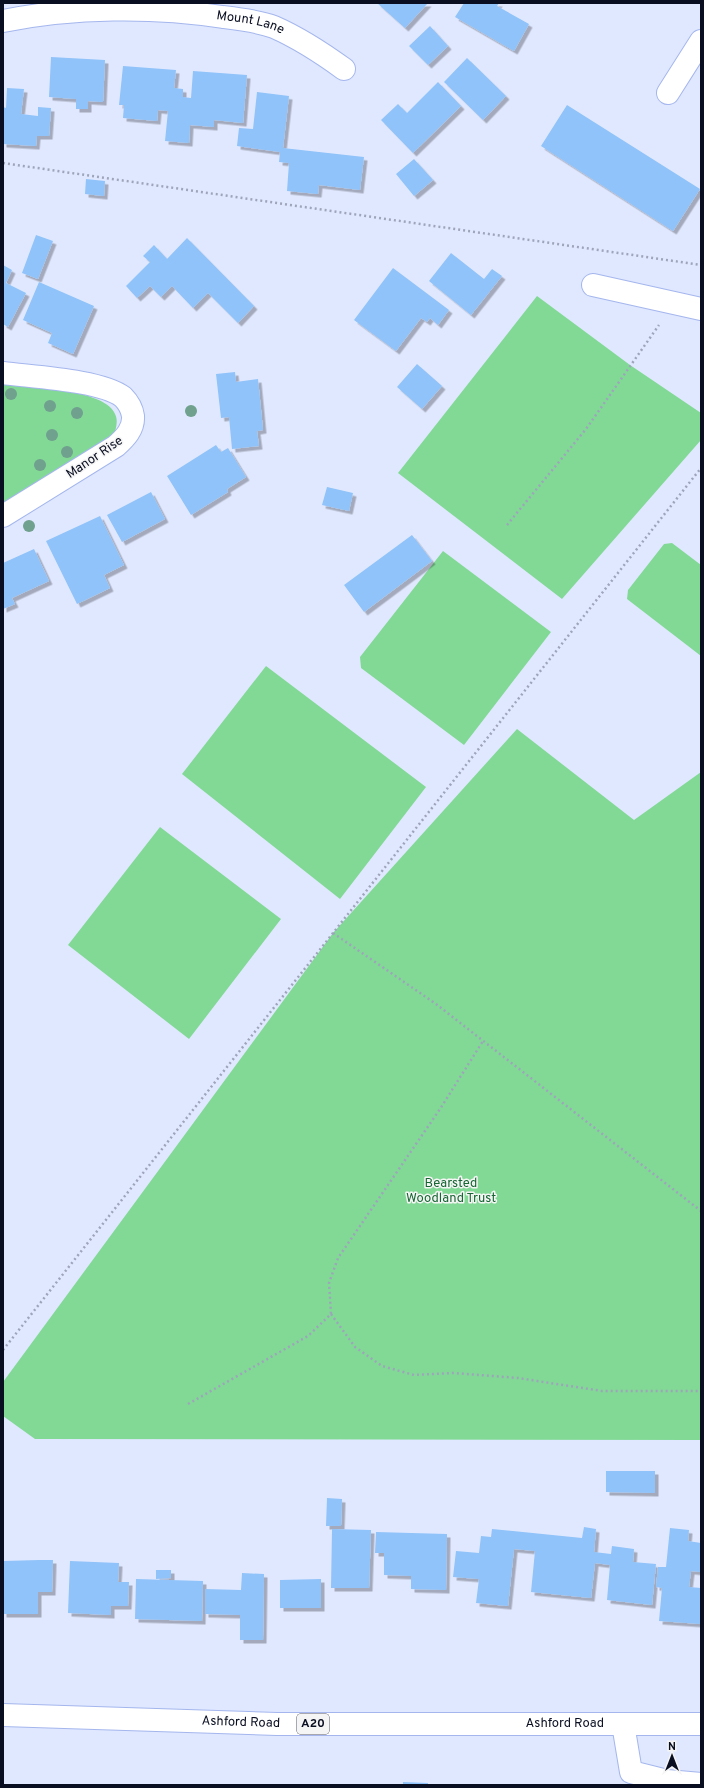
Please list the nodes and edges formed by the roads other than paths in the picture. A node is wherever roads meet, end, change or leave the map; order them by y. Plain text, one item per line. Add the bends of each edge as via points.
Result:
1 (8, 14) edge
2 (701, 41) edge
3 (344, 69) dead end
4 (668, 93) dead end
5 (593, 285) dead end
6 (701, 309) edge
7 (3, 373) edge
8 (3, 516) edge
9 (3, 1715) edge
10 (623, 1724) junction
11 (701, 1724) edge
12 (701, 1784) edge

1 - 3 street, Mount Lane via 116,10 196,12 239,19 272,27 301,40
2 - 4 street
5 - 6 street
7 - 8 street, Manor Rise via 56,379 105,389 123,398 132,410 133,417 127,437 116,446
9 - 10 street, Ashford Road / A20 via 277,1724
10 - 11 street, Ashford Road / A20
10 - 12 street, Ashford Road via 631,1772 667,1781

